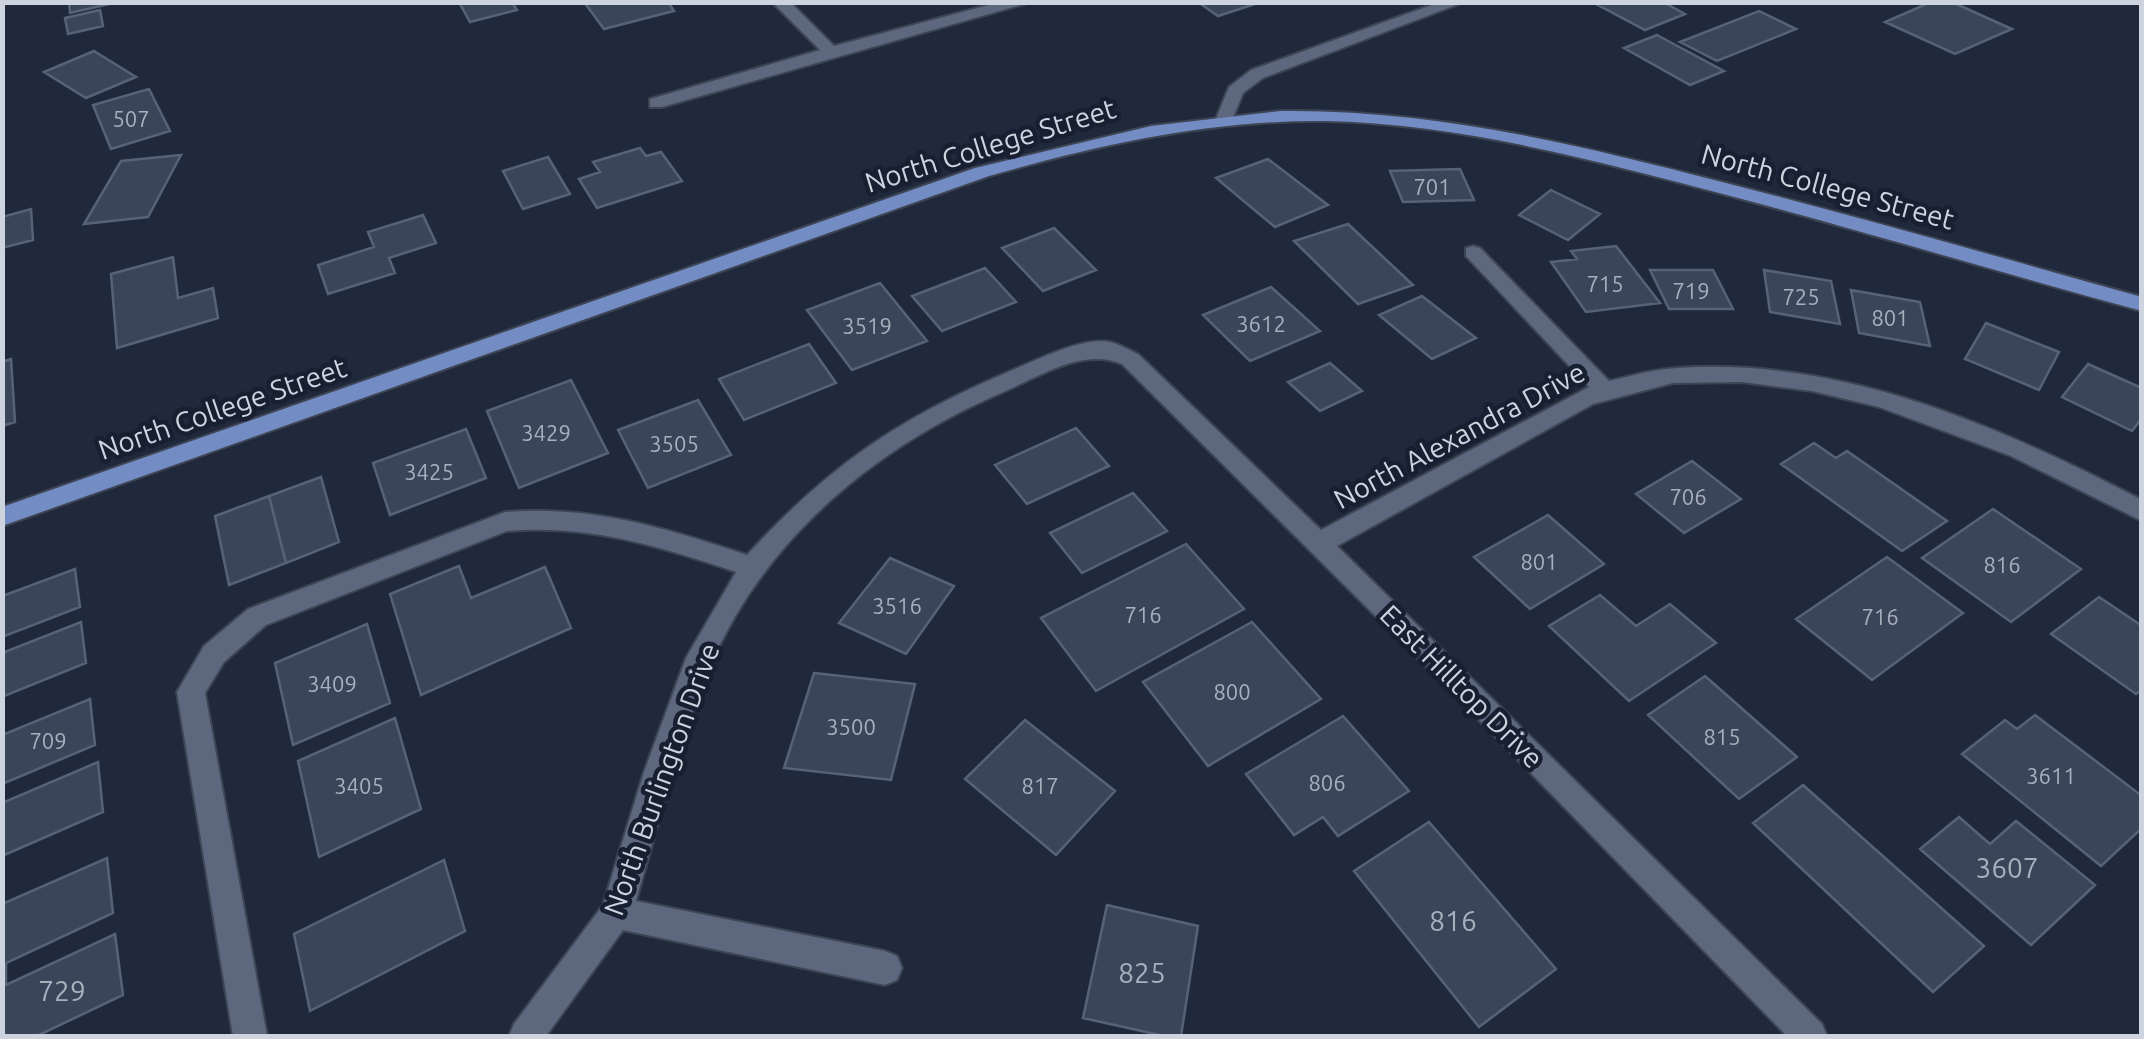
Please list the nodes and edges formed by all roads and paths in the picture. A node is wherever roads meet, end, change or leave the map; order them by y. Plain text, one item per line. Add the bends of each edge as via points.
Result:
1 (780, 2) edge
2 (1022, 2) edge
3 (1456, 2) edge
4 (832, 52) junction
5 (656, 103) dead end
6 (1224, 120) junction
7 (1474, 252) dead end
8 (2142, 304) edge
9 (1104, 348) joint
10 (1604, 390) junction
11 (2142, 512) edge
12 (2, 516) edge
13 (1318, 544) junction
14 (752, 568) junction
15 (616, 913) junction
16 (885, 968) dead end
17 (250, 1036) edge
18 (526, 1036) edge
19 (1810, 1036) edge

1 - 4 street
2 - 4 street
3 - 6 street via 1257,74 1235,90
4 - 5 street
6 - 8 main road, North College Street via 1384,120 1590,154
6 - 12 main road, North College Street via 1133,133 982,172
7 - 10 street
9 - 13 street, East Hilltop Drive via 1130,359
9 - 14 street, North Burlington Drive via 1067,356 949,406 877,449 807,506
10 - 11 street, North Alexandra Drive via 1688,372 1769,374 1855,392 2045,459
10 - 13 street, North Alexandra Drive
13 - 19 street, East Hilltop Drive
14 - 15 street, North Burlington Drive via 700,658
14 - 17 street via 586,518 504,522 257,617 214,654 191,692
15 - 16 street
15 - 18 street, North Burlington Drive

